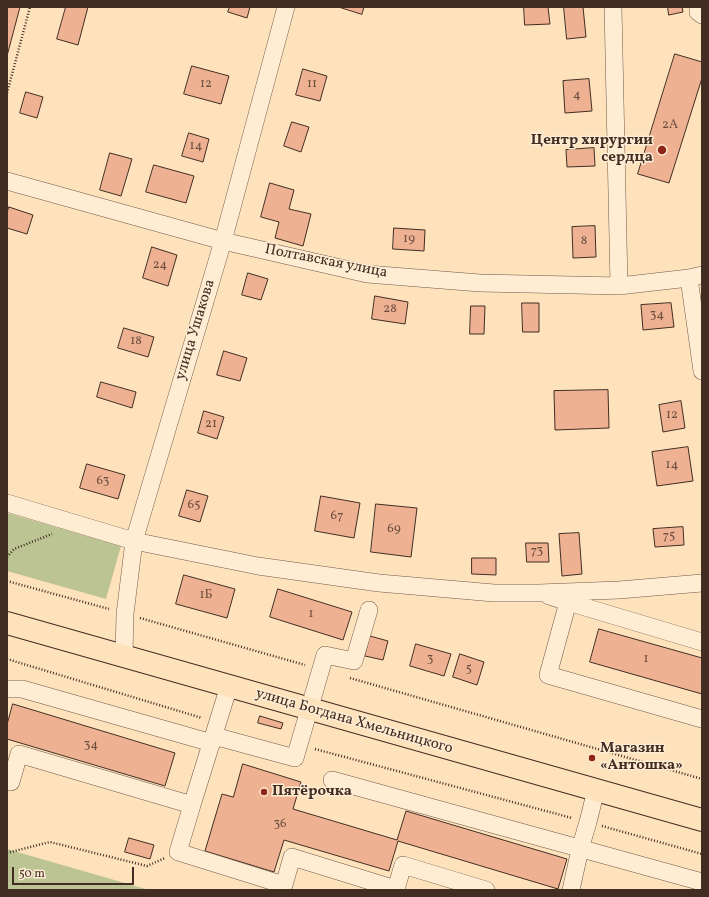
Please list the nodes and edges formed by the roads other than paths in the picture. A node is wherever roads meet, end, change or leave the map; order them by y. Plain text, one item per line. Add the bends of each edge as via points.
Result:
1 (286, 7) edge
2 (613, 7) edge
3 (698, 7) edge
4 (702, 15) edge
5 (7, 181) edge
6 (223, 241) junction
7 (695, 276) edge
8 (619, 286) junction
9 (702, 371) edge
10 (7, 503) edge
11 (134, 541) junction
12 (702, 582) edge
13 (539, 593) junction
14 (568, 602) junction
15 (369, 610) dead end
16 (7, 623) edge
17 (702, 642) edge
18 (124, 656) junction
19 (229, 686) junction
20 (7, 689) edge
21 (310, 709) junction
22 (702, 719) edge
23 (215, 734) junction
24 (7, 780) edge
25 (332, 780) dead end
26 (596, 790) junction
27 (192, 805) junction
28 (702, 820) edge
29 (580, 849) junction
30 (702, 882) edge
31 (486, 890) edge
32 (571, 890) edge

1 - 6 street, улица Ушакова
2 - 8 street
3 - 4 street via 698,12
5 - 6 street, Полтавская улица
6 - 8 street, Полтавская улица via 367,274 480,283
6 - 11 street, улица Ушакова
7 - 8 street, Полтавская улица
7 - 9 street
10 - 11 street
11 - 13 street via 258,566 379,583 494,593
11 - 18 street, улица Ушакова via 125,614
12 - 13 street via 619,590
13 - 14 street
14 - 17 street
14 - 22 street via 548,675
15 - 21 street via 354,661 325,655
16 - 18 main road, улица Богдана Хмельницкого
18 - 19 main road, улица Богдана Хмельницкого
19 - 21 main road, улица Богдана Хмельницкого
19 - 23 street
20 - 23 street via 22,689
21 - 23 street via 295,758
21 - 26 main road, улица Богдана Хмельницкого
23 - 27 street
24 - 27 street via 11,782 19,754
25 - 29 street
26 - 28 main road, улица Богдана Хмельницкого
26 - 29 street
27 - 31 street via 178,852 284,885 292,857 396,889 403,865
29 - 30 street
29 - 32 street

